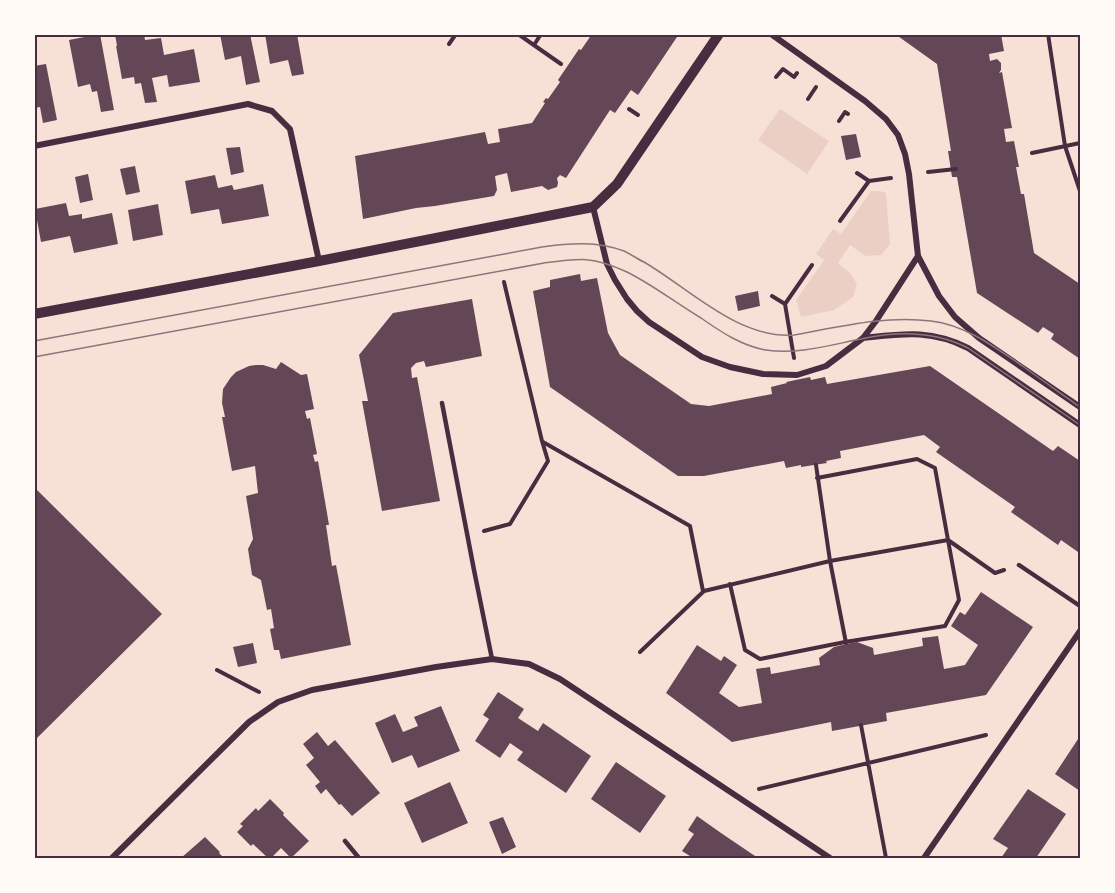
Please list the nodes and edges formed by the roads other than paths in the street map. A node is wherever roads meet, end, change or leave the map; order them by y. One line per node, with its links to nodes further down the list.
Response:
1 (719, 34): 4 (street)
2 (771, 34): 5 (street)
3 (34, 146): 6 (street)
4 (593, 207): 6 (street); 8 (street)
5 (918, 256): 8 (street); 10 (street)
6 (319, 261): 7 (street)
7 (34, 314)
8 (862, 338): 11 (street)
9 (442, 403): 15 (lane)
10 (1080, 407)
11 (1080, 425)
12 (1019, 565): 13 (lane)
13 (1080, 606)
14 (1080, 631): 22 (street)
15 (492, 659): 17 (street); 21 (street)
16 (345, 841): 20 (lane)
17 (118, 852): 18 (street); 19 (street)
18 (112, 858)
19 (124, 858)
20 (359, 858)
21 (830, 858)
22 (924, 858)

